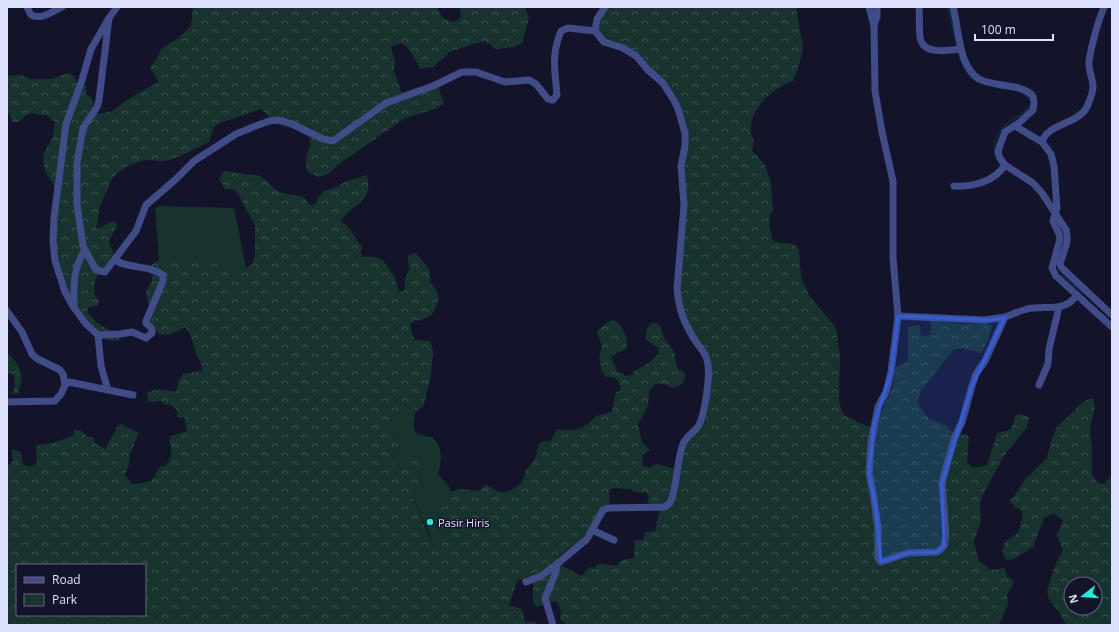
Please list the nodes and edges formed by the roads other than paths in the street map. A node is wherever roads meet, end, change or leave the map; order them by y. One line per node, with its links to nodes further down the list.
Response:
1 (27, 7): 2 (street)
2 (62, 7)
3 (117, 7): 10 (street)
4 (605, 7): 12 (street)
5 (869, 7): 11 (street)
6 (877, 7): 11 (street)
7 (919, 7): 13 (street)
8 (953, 7): 13 (street)
9 (1104, 7): 15 (street)
10 (109, 18): 19 (street); 23 (street)
11 (874, 25): 26 (street)
12 (594, 31): 20 (street); 35 (street)
13 (959, 49): 14 (street)
14 (1015, 126): 15 (street); 16 (street)
15 (1042, 142): 18 (street)
16 (1003, 168): 17 (street); 18 (street)
17 (954, 186)
18 (1055, 216): 21 (street); 25 (street)
19 (85, 250): 20 (street); 23 (street)
20 (115, 260): 29 (street)
21 (1077, 295): 22 (street); 28 (street)
22 (1059, 307): 27 (street); 31 (street)
23 (74, 308): 29 (street)
24 (7, 311): 30 (street)
25 (1112, 315)
26 (898, 316): 27 (street); 27 (street)
27 (1006, 317)
28 (1112, 327)
29 (98, 335): 32 (street)
30 (65, 385): 32 (street); 34 (street)
31 (1039, 385)
32 (108, 390): 33 (street)
33 (133, 395)
34 (7, 402)
35 (592, 530): 36 (street); 37 (street)
36 (614, 540)
37 (557, 564): 38 (street); 39 (street)
38 (526, 582)
39 (554, 625)

